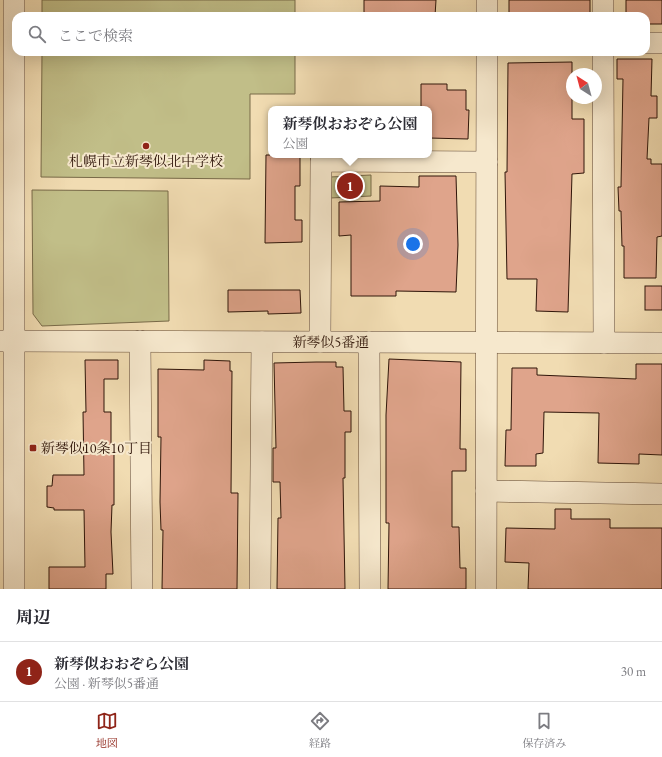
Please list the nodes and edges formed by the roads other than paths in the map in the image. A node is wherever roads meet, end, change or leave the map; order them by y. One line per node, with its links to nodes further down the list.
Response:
1 (14, 0): 6 (street)
2 (487, 0): 4 (street)
3 (603, 0): 5 (street)
4 (487, 12)
5 (603, 12)
6 (7, 28): 12 (street)
7 (650, 43): 8 (street)
8 (662, 43)
9 (487, 56): 11 (street)
10 (603, 56): 18 (street)
11 (487, 162): 15 (street); 17 (street)
12 (7, 341): 13 (street, 新琴似5番通); 22 (street)
13 (140, 341): 14 (street, 新琴似5番通); 23 (street)
14 (262, 342): 15 (street, 新琴似5番通); 24 (street)
15 (320, 342): 16 (street, 新琴似5番通)
16 (369, 342): 17 (street, 新琴似5番通); 25 (street)
17 (487, 342): 18 (street, 新琴似5番通); 20 (street)
18 (604, 343): 19 (street, 新琴似5番通)
19 (662, 343)
20 (486, 491): 21 (street); 26 (street)
21 (662, 494)
22 (14, 589)
23 (142, 589)
24 (260, 589)
25 (370, 589)
26 (486, 589)

